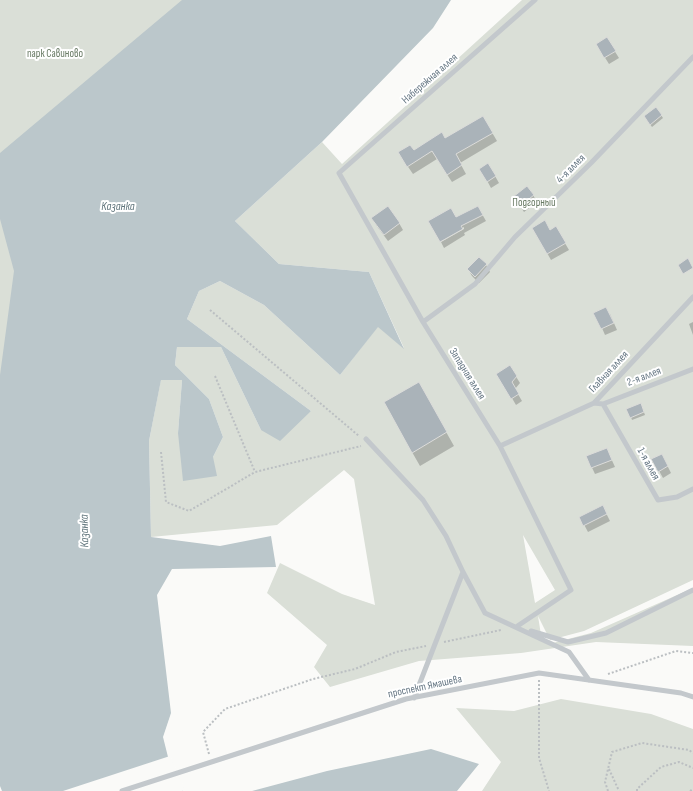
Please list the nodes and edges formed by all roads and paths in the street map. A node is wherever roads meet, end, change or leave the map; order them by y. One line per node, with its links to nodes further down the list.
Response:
1 (535, 0): 3 (lane, Набережная аллея)
2 (693, 57): 6 (lane, 4-я аллея)
3 (339, 173): 6 (lane, Западная аллея)
4 (693, 297): 9 (lane, Главная аллея)
5 (210, 310): 11 (path)
6 (423, 322): 13 (lane, Западная аллея)
7 (693, 369): 10 (lane, 2-я аллея)
8 (214, 376): 15 (path)
9 (594, 403): 10 (lane); 13 (lane, Главная аллея)
10 (603, 404): 16 (lane, 1-я аллея)
11 (364, 439): 17 (lane)
12 (361, 446): 15 (path)
13 (500, 446): 19 (lane, Западная аллея)
14 (161, 452): 15 (path)
15 (255, 472)
16 (693, 489)
17 (463, 572): 19 (lane); 27 (lane)
18 (693, 590): 19 (lane)
19 (516, 627): 20 (path); 25 (lane)
20 (438, 643)
21 (431, 645): 29 (path)
22 (693, 654): 24 (path)
23 (539, 673): 25 (lane, проспект Ямашева); 27 (lane, проспект Ямашева); 34 (path)
24 (604, 675)
25 (589, 680): 26 (lane, проспект Ямашева)
26 (693, 697)
27 (414, 698): 29 (lane, проспект Ямашева)
28 (693, 753): 30 (path)
29 (211, 763): 33 (lane, проспект Ямашева)
30 (609, 768): 35 (path); 36 (path)
31 (693, 768): 37 (path)
32 (693, 789): 38 (path)
33 (122, 791)
34 (549, 791)
35 (608, 791)
36 (619, 791)
37 (637, 791)
38 (690, 791)

